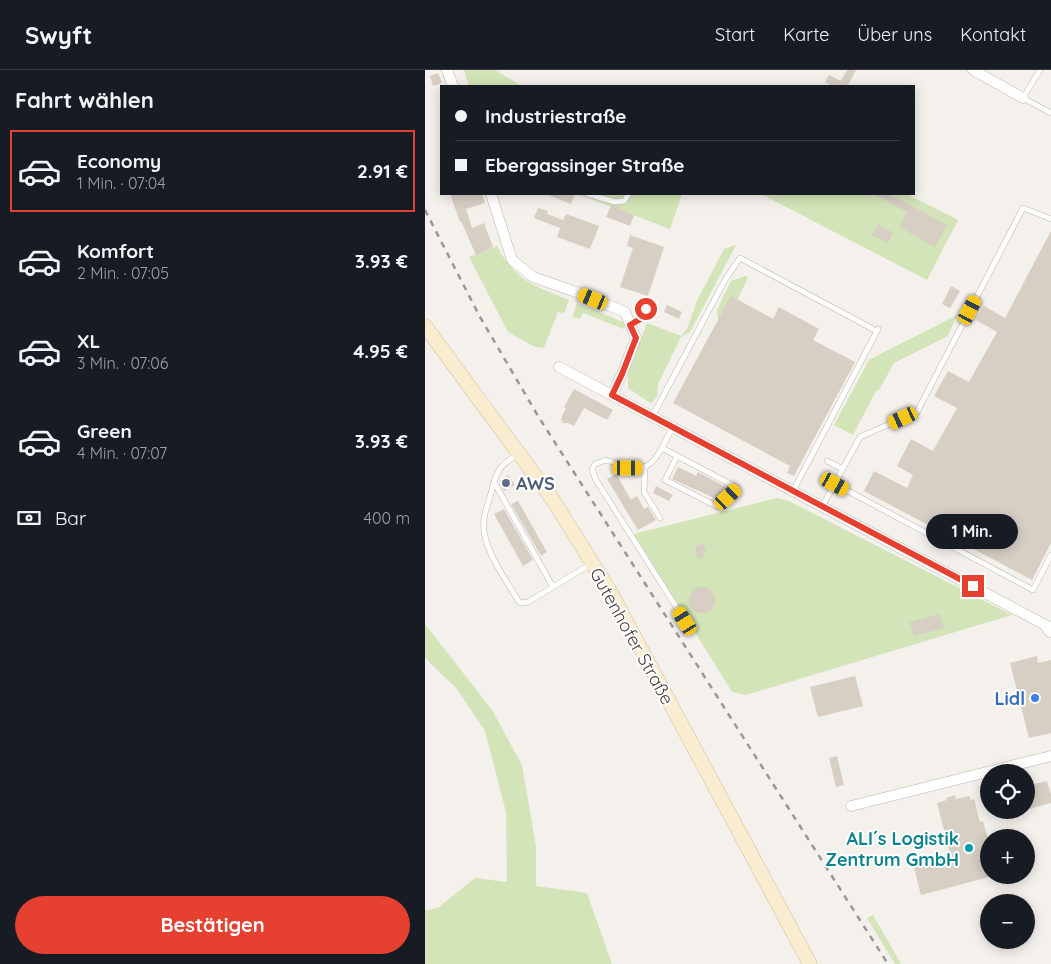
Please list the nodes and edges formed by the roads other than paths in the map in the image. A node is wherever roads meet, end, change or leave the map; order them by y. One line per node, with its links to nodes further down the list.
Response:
1 (447, 70): 4 (street)
2 (1040, 70): 5 (lane)
3 (979, 71): 5 (street)
4 (453, 85)
5 (1023, 98): 6 (lane)
6 (1051, 113)
7 (491, 195): 12 (street)
8 (591, 195): 9 (lane)
9 (628, 195)
10 (1051, 219): 23 (lane)
11 (646, 309): 12 (lane)
12 (630, 325): 15 (street)
13 (425, 326): 19 (street, Gutenhofer Straße)
14 (559, 367): 15 (street)
15 (612, 395): 16 (street)
16 (653, 417): 17 (street); 26 (lane)
17 (672, 428): 18 (lane); 26 (street)
18 (662, 448): 20 (lane); 22 (lane)
19 (519, 453): 24 (lane); 30 (street, Gutenhofer Straße)
20 (677, 456): 20 (lane)
21 (827, 461): 23 (lane)
22 (645, 468): 28 (lane); 32 (lane)
23 (843, 469): 25 (lane)
24 (494, 482): 31 (lane); 31 (lane)
25 (835, 484): 27 (lane); 29 (lane)
26 (792, 492): 27 (street)
27 (822, 508): 33 (street)
28 (660, 518)
29 (1051, 555)
30 (592, 563): 31 (lane); 38 (street, Gutenhofer Straße)
31 (553, 587)
32 (685, 621)
33 (1040, 622): 34 (street); 35 (lane)
34 (1051, 628)
35 (1051, 635)
36 (1051, 756): 37 (street)
37 (851, 806)
38 (810, 964)

